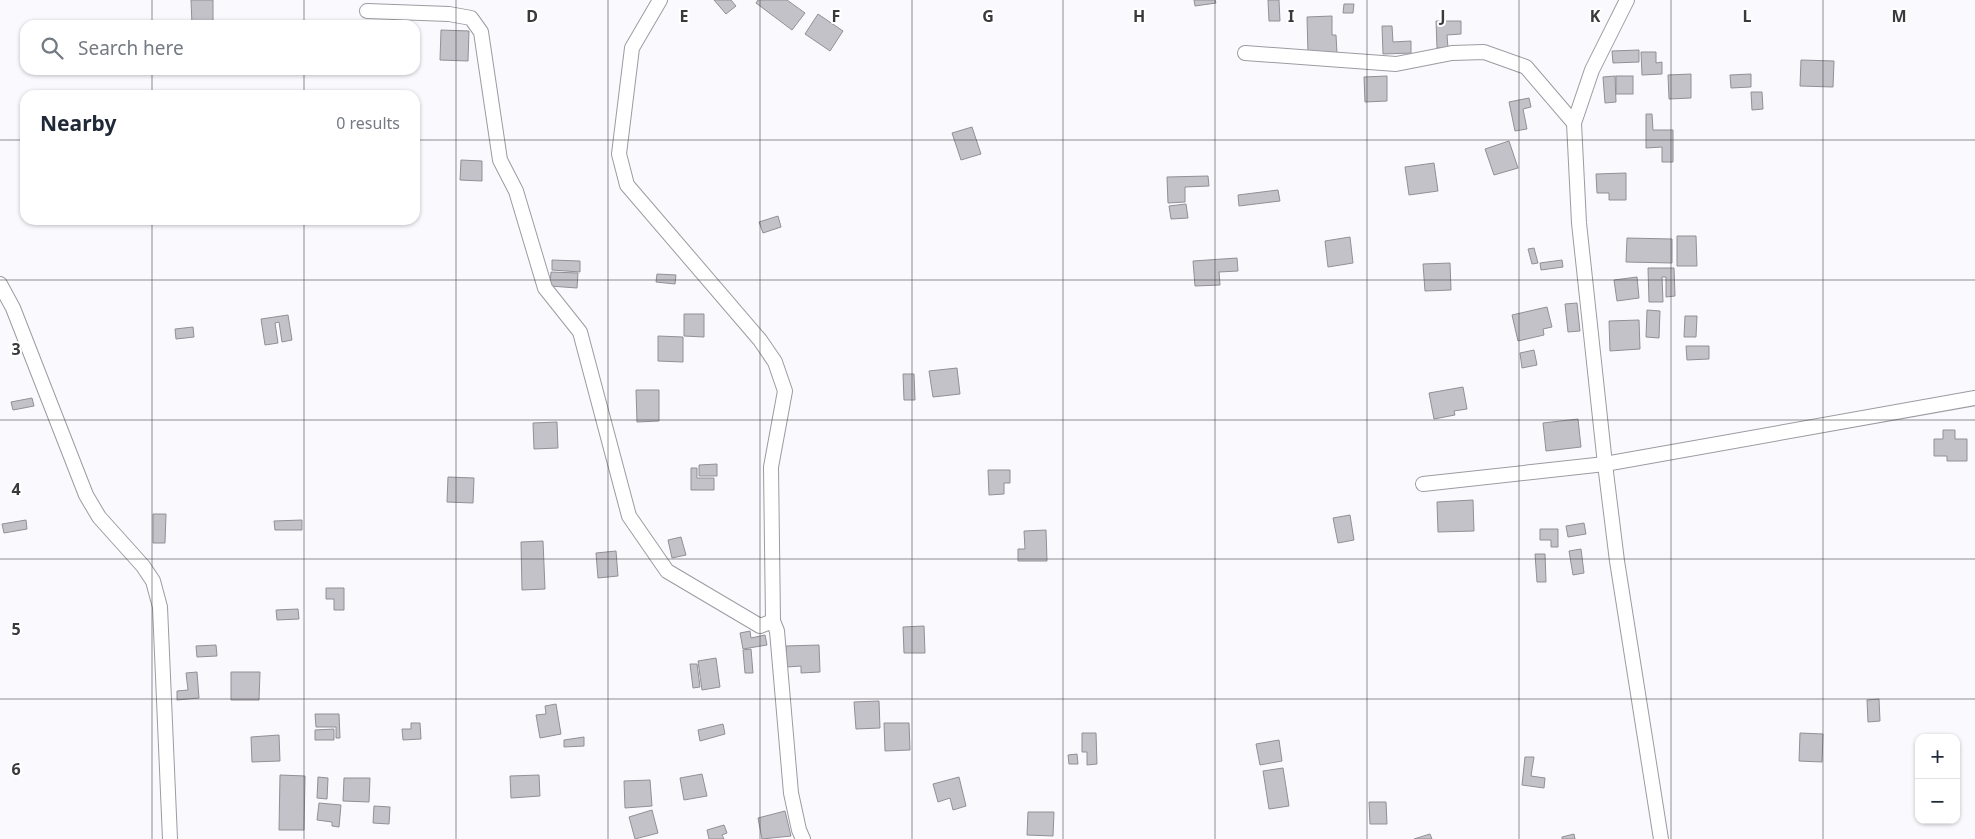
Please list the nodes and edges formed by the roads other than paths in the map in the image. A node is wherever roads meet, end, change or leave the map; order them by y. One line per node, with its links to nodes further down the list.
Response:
1 (660, 0): 10 (street)
2 (1627, 0): 5 (street)
3 (367, 11): 10 (street)
4 (1245, 53): 5 (street)
5 (1574, 123): 8 (street)
6 (0, 284): 11 (street)
7 (1975, 398): 8 (street)
8 (1605, 464): 9 (street); 13 (street)
9 (1423, 484)
10 (773, 621): 12 (street)
11 (170, 839)
12 (803, 839)
13 (1661, 839)

